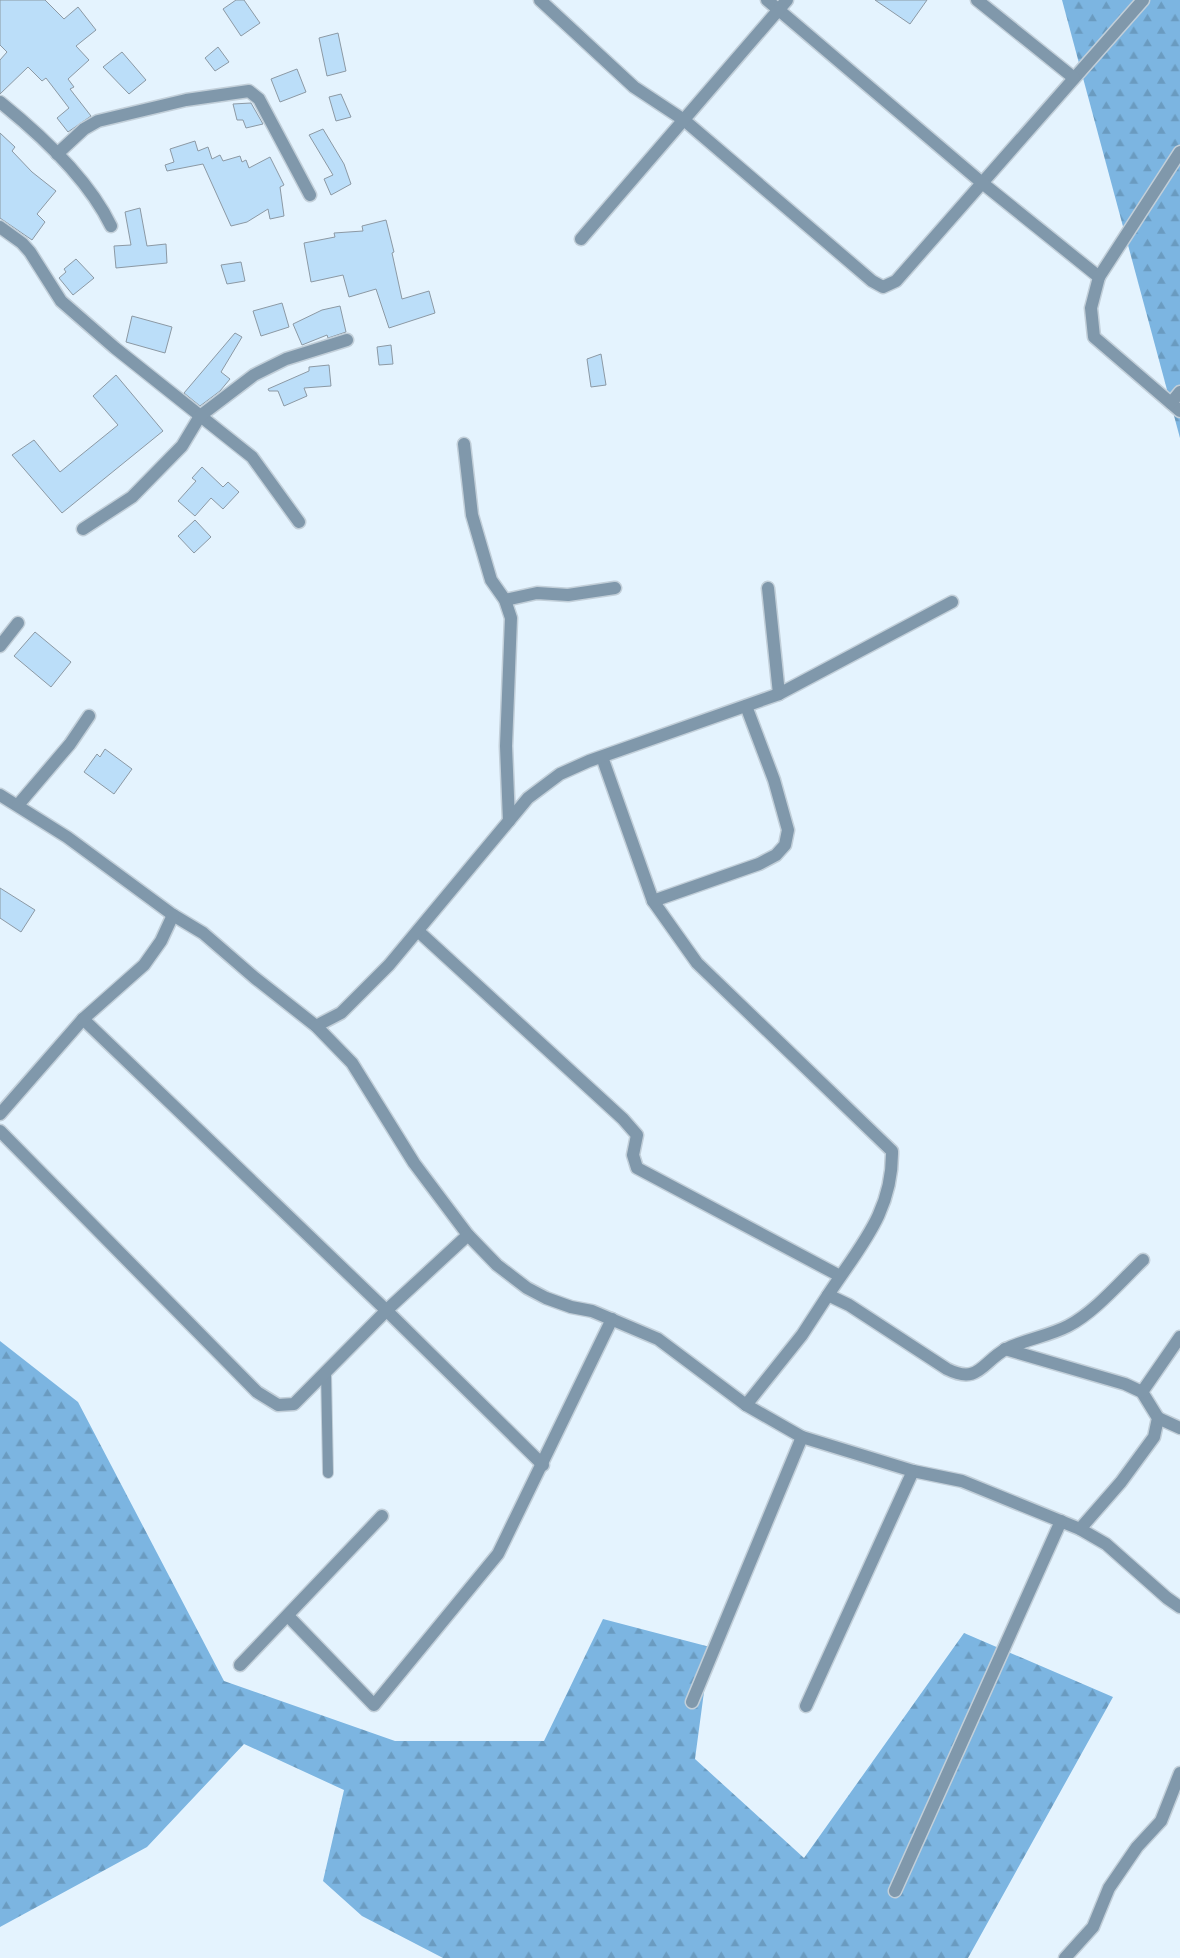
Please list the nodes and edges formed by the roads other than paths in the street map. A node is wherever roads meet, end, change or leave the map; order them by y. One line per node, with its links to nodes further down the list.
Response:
1 (540, 0): 8 (street)
2 (767, 0): 5 (street)
3 (977, 0): 6 (street)
4 (1143, 0): 6 (street)
5 (782, 5): 8 (street); 11 (street)
6 (1074, 78): 11 (street)
7 (0, 102): 10 (street)
8 (684, 120): 11 (street); 15 (street)
9 (1180, 152): 16 (street)
10 (56, 154): 12 (street); 13 (street)
11 (982, 182): 16 (street)
12 (310, 195)
13 (112, 226)
14 (0, 227): 20 (street)
15 (582, 239)
16 (1100, 277): 19 (street)
17 (347, 340): 20 (street)
18 (1180, 392): 19 (street)
19 (1175, 407)
20 (200, 416): 22 (street); 23 (street)
21 (464, 444): 26 (street)
22 (299, 522)
23 (83, 529)
24 (615, 588): 26 (street)
25 (768, 588): 30 (street)
26 (505, 600): 36 (street)
27 (952, 602): 30 (street)
28 (18, 623): 29 (street)
29 (0, 646)
30 (779, 694): 31 (street)
31 (746, 706): 33 (street); 37 (street)
32 (89, 716): 35 (street)
33 (602, 757): 36 (street); 37 (street)
34 (0, 795): 35 (street)
35 (18, 805): 38 (street)
36 (509, 821): 39 (street)
37 (653, 901): 46 (street)
38 (172, 915): 40 (street); 41 (street)
39 (418, 932): 41 (street); 46 (street)
40 (82, 1019): 42 (street); 48 (street)
41 (316, 1026): 44 (street)
42 (0, 1114)
43 (0, 1131): 52 (street)
44 (468, 1235): 48 (street); 49 (street)
45 (1143, 1260): 51 (street)
46 (840, 1276): 47 (street)
47 (828, 1295): 51 (street); 54 (street)
48 (387, 1310): 52 (street); 58 (street)
49 (612, 1319): 54 (street); 58 (street)
50 (1180, 1337): 53 (street)
51 (1005, 1349): 53 (street)
52 (326, 1371): 60 (lane)
53 (1142, 1392): 55 (street)
54 (746, 1405): 57 (street)
55 (1158, 1418): 56 (street); 63 (street)
56 (1180, 1428)
57 (802, 1437): 59 (street); 67 (street)
58 (543, 1465): 65 (street)
59 (913, 1470): 62 (street); 68 (street)
60 (328, 1473)
61 (382, 1516): 65 (street)
62 (1061, 1521): 63 (street); 70 (street)
63 (1080, 1529): 64 (street)
64 (1180, 1607)
65 (288, 1616): 66 (street)
66 (240, 1665)
67 (692, 1702)
68 (806, 1706)
69 (1180, 1773): 71 (street)
70 (895, 1891)
71 (1065, 1958)

